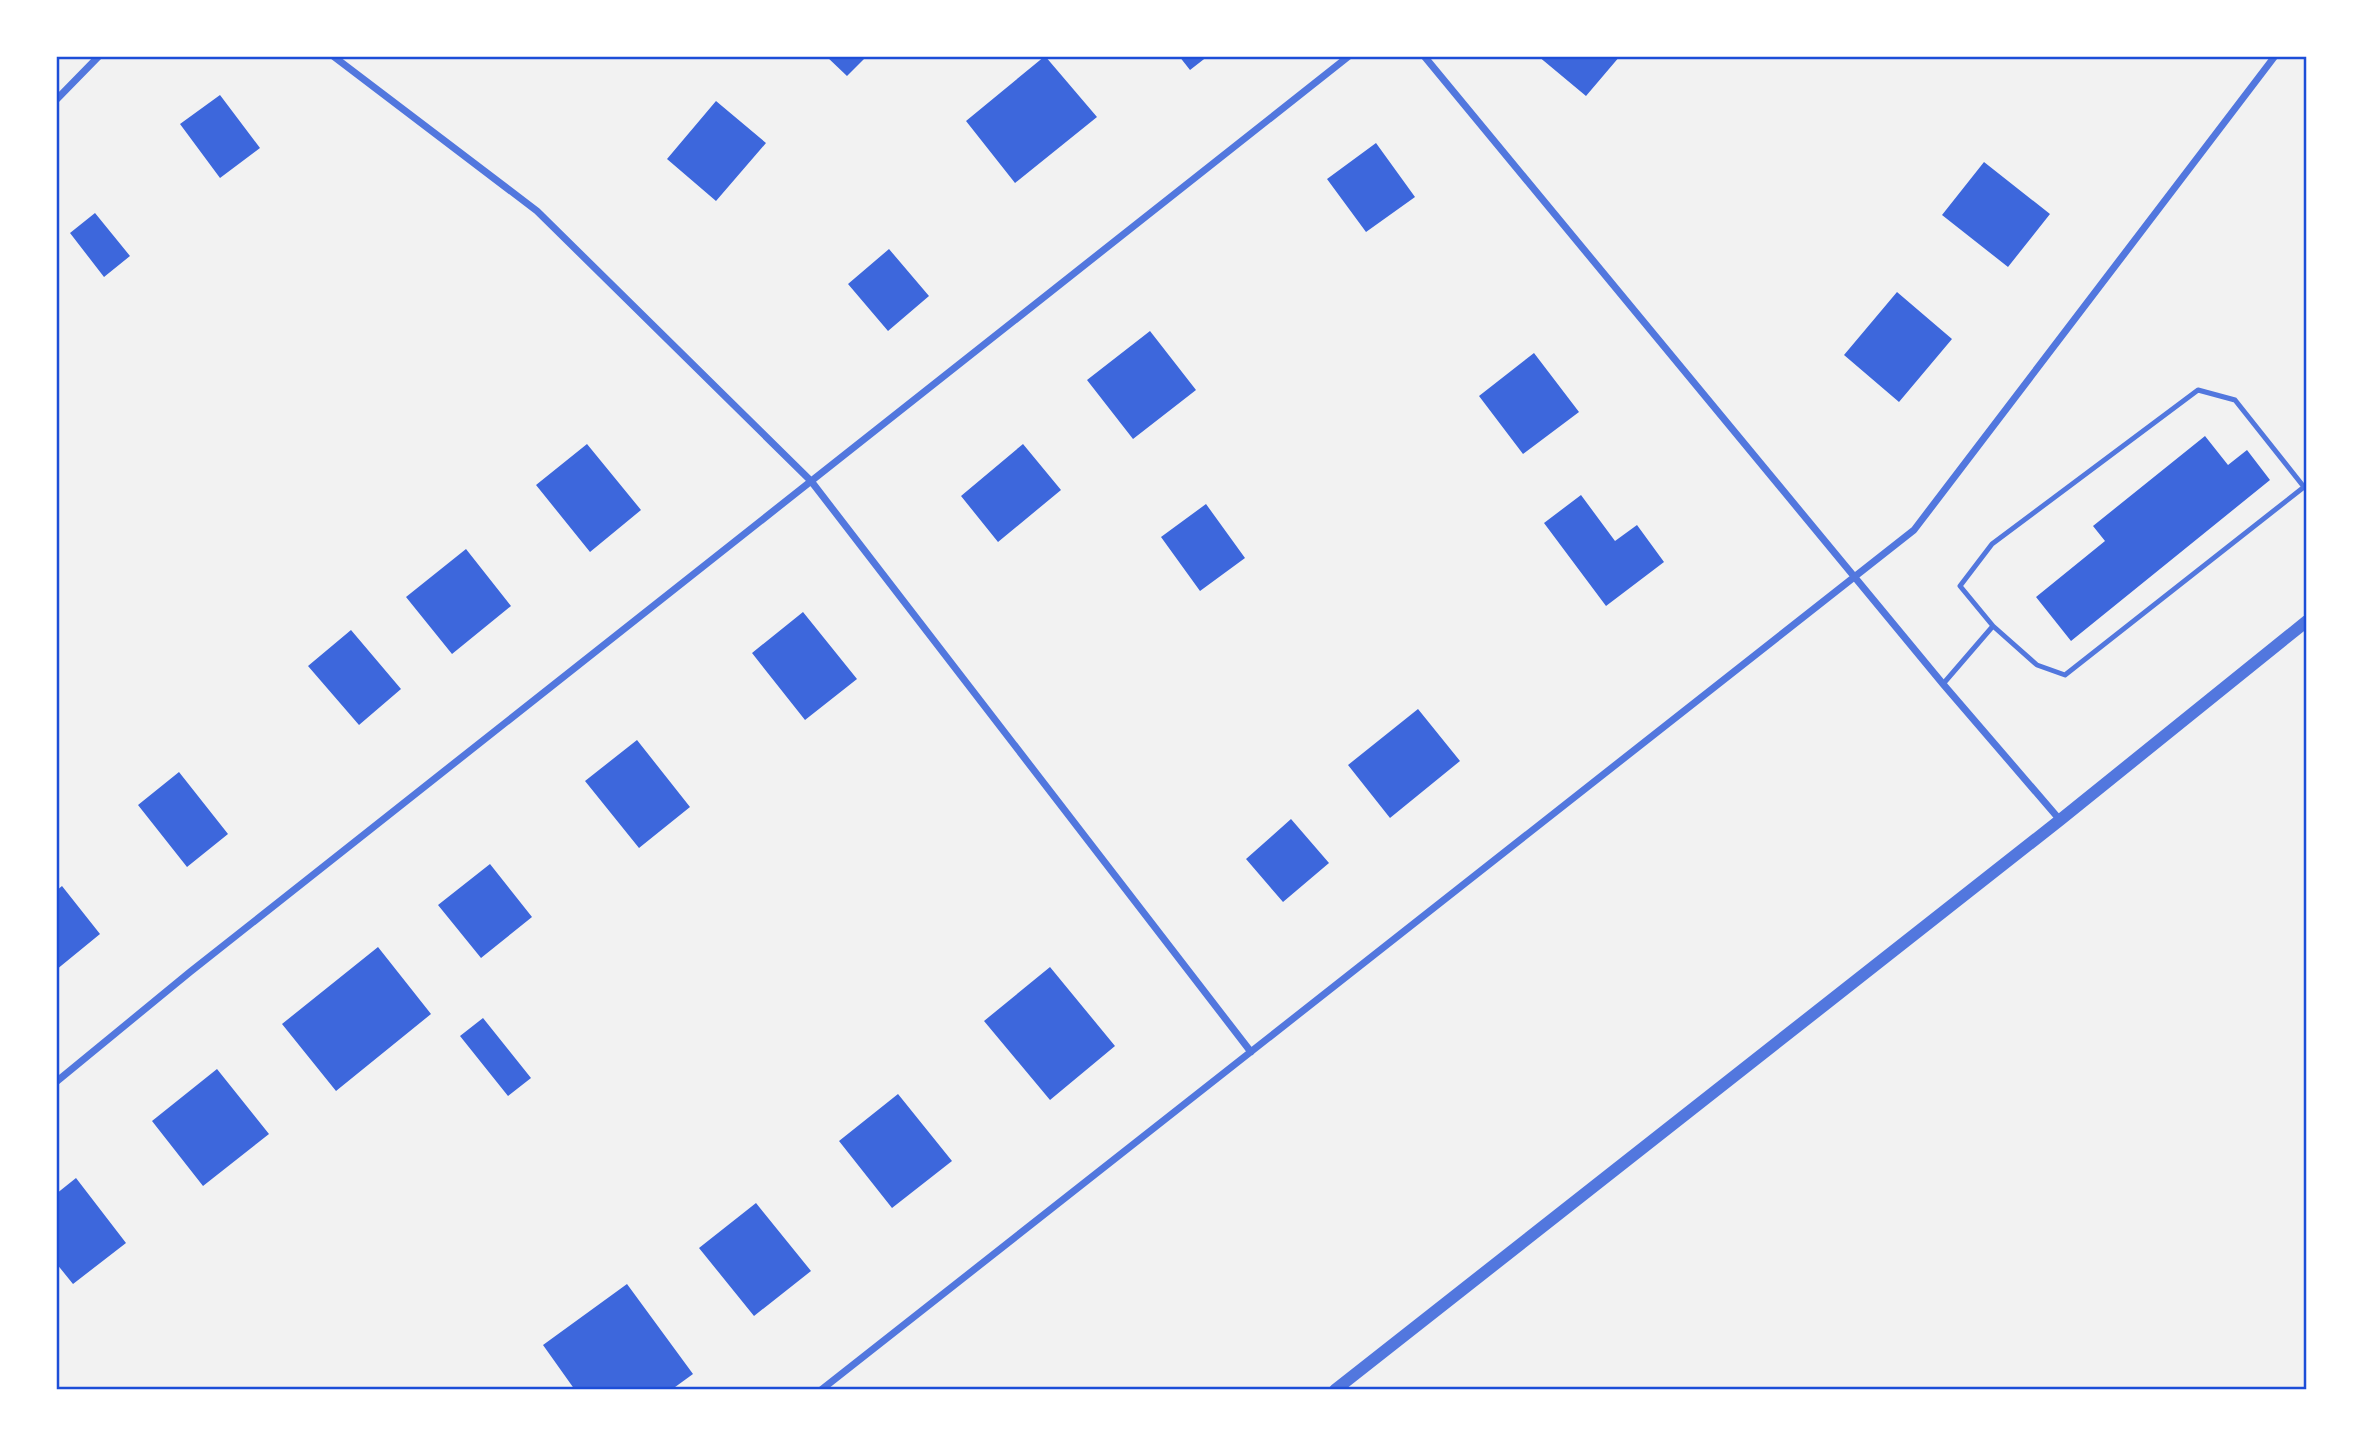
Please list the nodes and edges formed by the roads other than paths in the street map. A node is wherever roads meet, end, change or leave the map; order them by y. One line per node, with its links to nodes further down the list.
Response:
1 (99, 56): 6 (street)
2 (333, 56): 7 (street)
3 (1349, 56): 7 (street)
4 (1424, 56): 8 (street)
5 (2275, 56): 8 (street)
6 (56, 100)
7 (811, 481): 13 (street); 14 (street)
8 (1857, 576): 11 (street); 13 (street)
9 (2307, 621): 12 (street)
10 (1993, 626): 10 (lane); 11 (lane)
11 (1943, 684): 12 (street)
12 (2060, 820): 16 (street)
13 (1251, 1052): 15 (street)
14 (56, 1082)
15 (821, 1390)
16 (1335, 1390)

